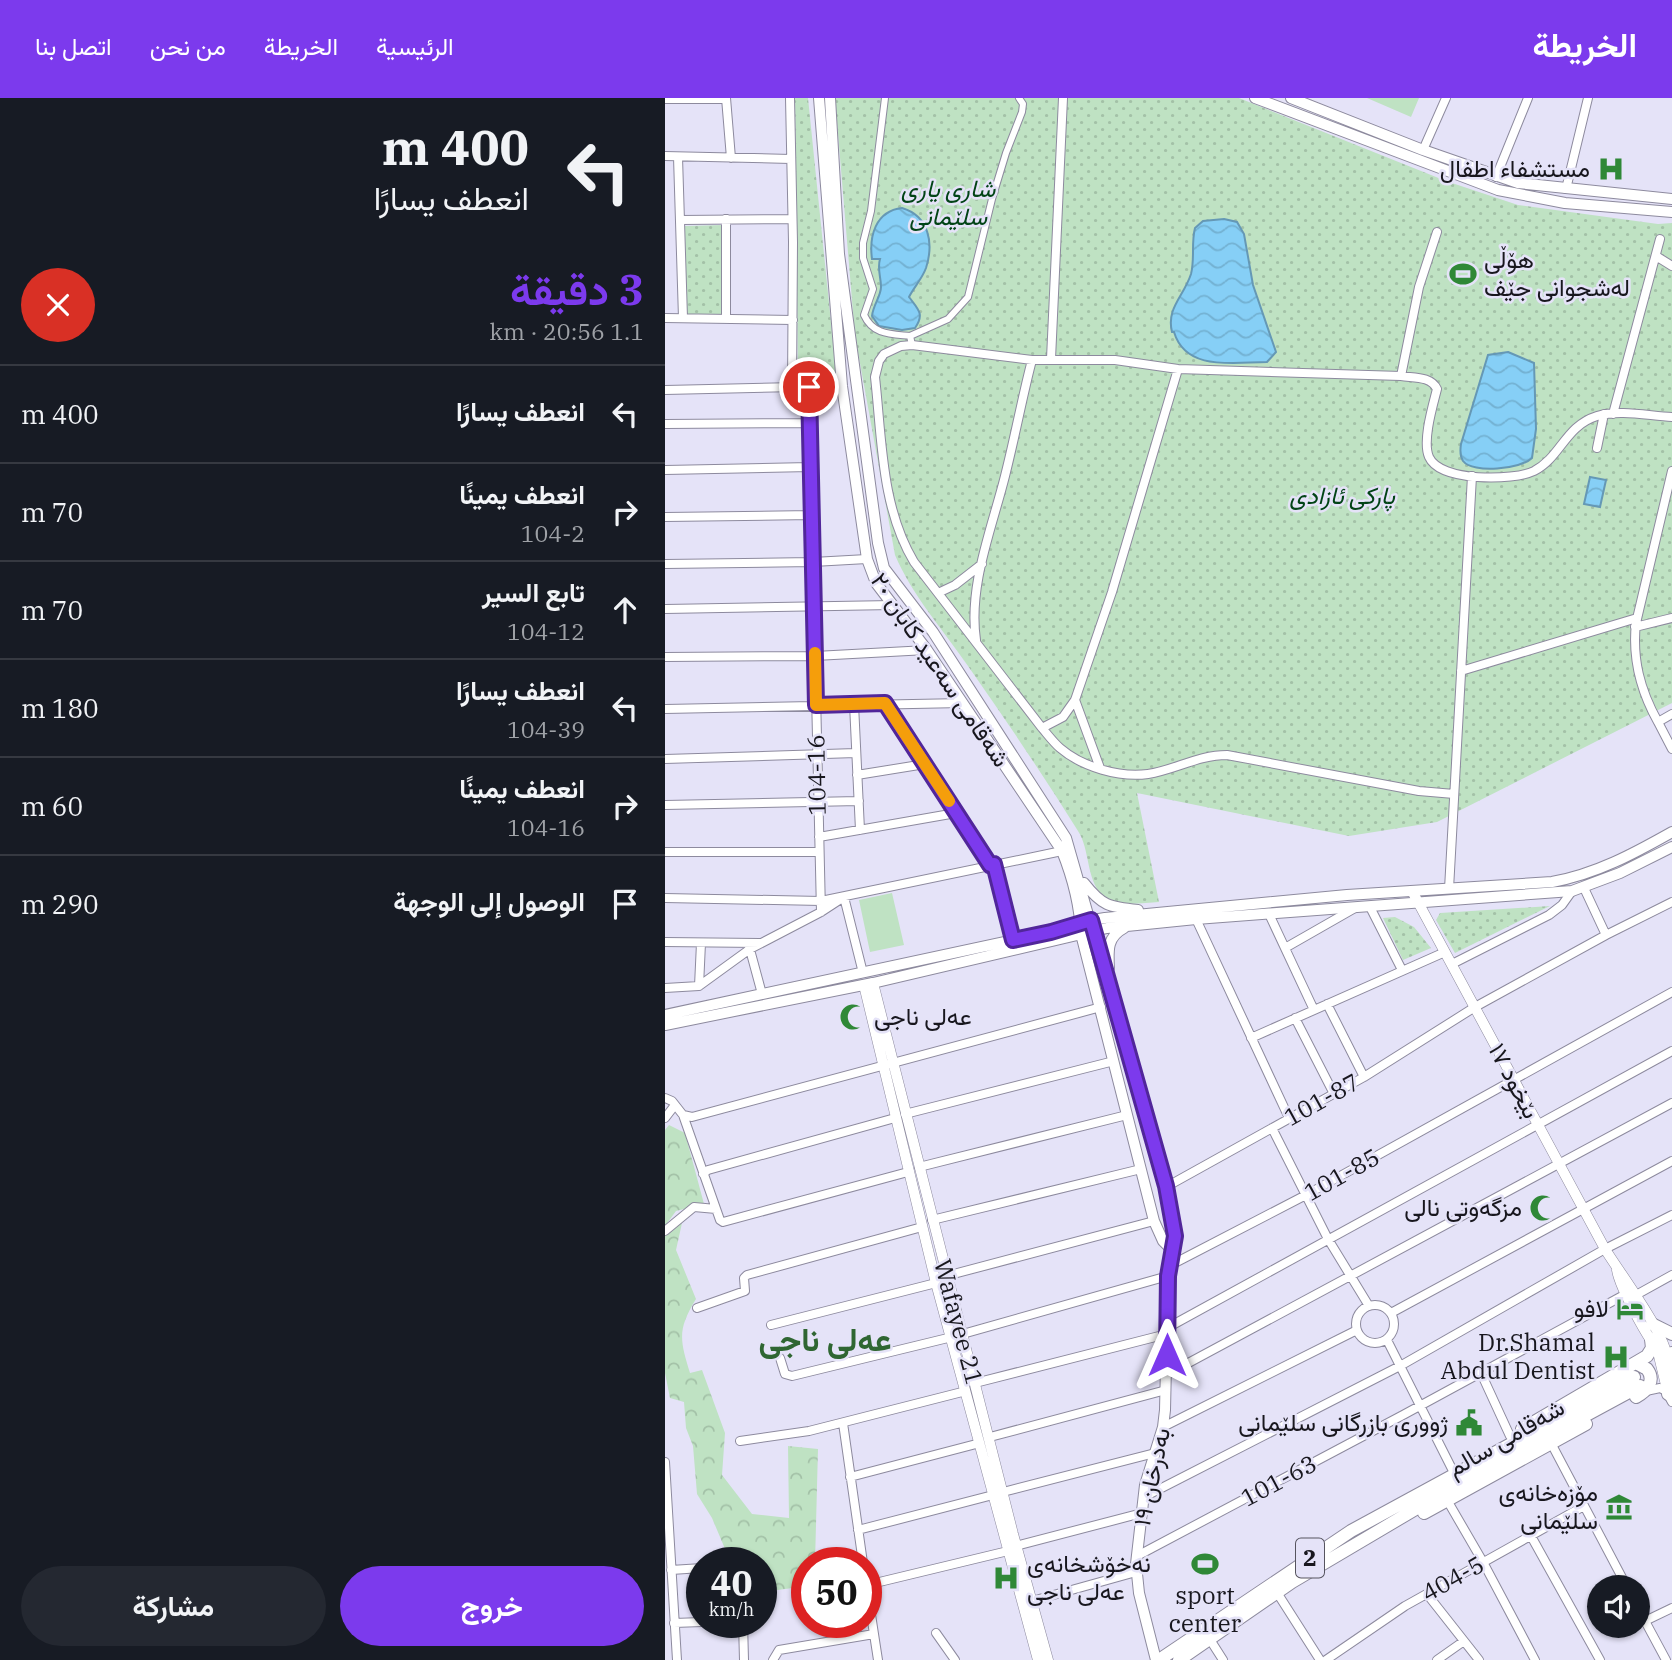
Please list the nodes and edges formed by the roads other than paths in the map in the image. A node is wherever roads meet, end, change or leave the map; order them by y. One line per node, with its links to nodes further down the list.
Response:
1 (726, 98): 13 (street); 17 (street)
2 (790, 98): 18 (street)
3 (819, 98): 39 (main road, شەقامی سەعید کابان ٢٠)
4 (829, 98): 100 (main road, شەقامی سەعید کابان ٢٠)
5 (885, 98): 34 (street)
6 (1019, 98): 34 (street)
7 (1063, 98): 35 (street)
8 (1255, 98): 22 (main road)
9 (1291, 98): 14 (main road)
10 (1446, 98): 14 (street)
11 (1528, 98): 19 (street)
12 (1588, 98): 20 (street)
13 (665, 99)
14 (1423, 150): 19 (main road)
15 (665, 156): 16 (street)
16 (678, 156): 17 (street); 25 (street)
17 (731, 158): 18 (street)
18 (791, 159): 24 (street)
19 (1496, 177): 20 (main road)
20 (1566, 189): 21 (main road)
21 (1672, 199)
22 (1669, 213)
23 (726, 219): 24 (street); 25 (street); 32 (street)
24 (792, 219): 33 (street)
25 (680, 220): 31 (street)
26 (1437, 232): 38 (street)
27 (1661, 239): 28 (street)
28 (1656, 256): 29 (street); 43 (street)
29 (1672, 266)
30 (665, 318): 31 (street)
31 (683, 318): 32 (street)
32 (726, 319): 33 (street)
33 (793, 320): 41 (street)
34 (911, 340): 36 (street); 58 (street)
35 (1051, 359): 36 (street); 37 (street)
36 (1032, 360): 57 (street)
37 (1178, 369): 38 (street); 70 (street)
38 (1401, 376): 51 (street)
39 (842, 386): 40 (street); 54 (main road, شەقامی سەعید کابان ٢٠)
40 (809, 387): 41 (street); 45 (street, 104-16)
41 (792, 388): 42 (street)
42 (665, 390)
43 (1609, 414): 44 (street); 47 (street); 51 (street)
44 (1672, 417)
45 (810, 423): 46 (street); 48 (street, 104-16)
46 (665, 424)
47 (1597, 448)
48 (810, 467): 49 (street); 52 (street, 104-16)
49 (665, 470)
50 (1672, 471): 62 (street)
51 (1472, 476): 69 (street)
52 (811, 515): 53 (street); 55 (street, 104-16)
53 (665, 517)
54 (867, 559): 55 (street); 59 (main road, شەقامی سەعید کابان ٢٠)
55 (813, 562): 56 (street); 60 (street, 104-16)
56 (665, 564)
57 (982, 564): 58 (street); 65 (street)
58 (938, 593): 65 (street)
59 (893, 605): 60 (street); 66 (main road, شەقامی سەعید کابان ٢٠)
60 (814, 606): 61 (street); 67 (street, 104-16)
61 (665, 609)
62 (1637, 618): 64 (street); 69 (street)
63 (1672, 618): 64 (street)
64 (1635, 627): 77 (street)
65 (976, 643): 78 (street)
66 (927, 650): 67 (street); 71 (main road, شەقامی سەعید کابان ٢٠)
67 (815, 656): 68 (street); 74 (street, 104-16)
68 (665, 657)
69 (1461, 671): 86 (street)
70 (1075, 700): 78 (street); 84 (street)
71 (963, 702): 72 (street); 95 (main road, شەقامی سەعید کابان ٢٠)
72 (885, 703): 73 (street); 83 (street)
73 (854, 704): 74 (street); 80 (street)
74 (816, 705): 75 (street); 81 (street, 104-16)
75 (665, 709)
76 (1672, 714): 77 (street)
77 (1658, 722): 79 (street)
78 (1042, 728): 84 (street)
79 (1672, 749)
80 (856, 753): 81 (street); 85 (street)
81 (817, 755): 82 (street); 88 (street, 104-16)
82 (665, 759)
83 (925, 764): 85 (street); 90 (street)
84 (1100, 768): 86 (street)
85 (857, 775): 87 (street)
86 (1454, 794): 101 (street)
87 (859, 801): 88 (street); 91 (street)
88 (818, 802): 89 (street); 93 (street, 104-16)
89 (665, 805)
90 (956, 813): 91 (street); 98 (street)
91 (860, 830): 93 (street)
92 (1672, 832): 101 (main road)
93 (819, 837): 97 (street, 104-16)
94 (1672, 847): 102 (main road)
95 (1062, 851): 98 (street); 99 (main road, شەقامی سەعید کابان ٢٠)
96 (665, 852): 97 (street)
97 (819, 852): 106 (street, 104-16)
98 (992, 864): 104 (street); 119 (street)
99 (1069, 870): 116 (main road, شەقامی سەعید کابان ٢٠); 117 (main road)
100 (1079, 877): 112 (main road); 116 (main road, شەقامی سەعید کابان ٢٠)
101 (1448, 888): 103 (main road)
102 (1578, 890): 108 (main road); 118 (street); 127 (street)
103 (1412, 891): 108 (street, بێخود ١٧); 112 (main road)
104 (844, 897): 106 (street); 111 (street); 129 (street)
105 (665, 898): 106 (street)
106 (824, 901): 111 (street, 104-16)
107 (1672, 902): 118 (street, 101-87)
108 (1419, 903): 110 (main road); 125 (street, بێخود ١٧)
109 (1357, 907): 110 (main road); 113 (main road); 124 (street)
110 (1370, 907): 128 (street)
111 (821, 912): 123 (street)
112 (1161, 912): 116 (main road)
113 (1269, 914): 114 (main road); 124 (street)
114 (1196, 919): 115 (main road); 142 (street)
115 (1134, 925): 116 (main road); 133 (main road)
116 (1086, 927): 117 (main road); 122 (main road); 126 (main road); 133 (main road, بەدرخان ١٩)
117 (1051, 932): 119 (main road)
118 (1606, 935): 138 (street, 101-87)
119 (1013, 940): 129 (main road)
120 (665, 942): 121 (street)
121 (701, 943): 123 (street); 131 (street)
122 (1044, 944): 126 (main road); 130 (main road)
123 (749, 946): 131 (street); 135 (street)
124 (1285, 948): 139 (street)
125 (1445, 951): 127 (street, بێخود ١٧); 128 (street)
126 (1088, 956): 137 (main road)
127 (1452, 964): 138 (street, بێخود ١٧)
128 (1402, 970): 136 (street)
129 (863, 972): 135 (main road)
130 (868, 984): 141 (main road); 145 (street, Wafayee 21)
131 (699, 986): 132 (street)
132 (665, 988)
133 (1109, 988): 164 (main road, بەدرخان ١٩)
134 (1672, 992): 147 (street, 101-85)
135 (762, 994): 141 (main road)
136 (1327, 1004): 139 (street); 146 (street)
137 (1101, 1007): 144 (main road); 145 (street)
138 (1475, 1007): 146 (street, 101-87); 147 (street, بێخود ١٧)
139 (1314, 1010): 140 (street)
140 (1295, 1018): 142 (street); 148 (street)
141 (666, 1019)
142 (1251, 1038): 155 (street)
143 (1672, 1051): 156 (street)
144 (1114, 1061): 151 (main road); 153 (street)
145 (888, 1064): 152 (street); 153 (street, Wafayee 21)
146 (1364, 1077): 148 (street, 101-87)
147 (1514, 1080): 156 (street, بێخود ١٧); 165 (street, 101-85)
148 (1333, 1094): 155 (street, 101-87)
149 (670, 1101): 152 (street); 154 (street)
150 (1672, 1103): 159 (street)
151 (1127, 1115): 160 (street); 161 (main road)
152 (687, 1116): 162 (street)
153 (900, 1116): 160 (street, Wafayee 21); 162 (street); 163 (street, Wafayee 21)
154 (665, 1118)
155 (1289, 1118): 157 (street, 101-87)
156 (1538, 1125): 159 (street, بێخود ١٧); 173 (street)
157 (1272, 1128): 164 (street, 101-87); 165 (street)
158 (1672, 1161): 167 (street)
159 (1559, 1163): 167 (street, بێخود ١٧); 179 (street)
160 (919, 1167): 169 (street, Wafayee 21)
161 (1141, 1169): 169 (street); 170 (main road)
162 (705, 1172): 166 (street)
163 (908, 1172): 166 (street); 171 (street, Wafayee 21)
164 (1166, 1186): 175 (main road, بەدرخان ١٩)
165 (1306, 1195): 173 (street); 176 (street, 101-85)
166 (716, 1209): 172 (street)
167 (1584, 1209): 174 (street, بێخود ١٧); 184 (street)
168 (1672, 1215): 174 (street)
169 (932, 1220): 178 (street, Wafayee 21)
170 (1154, 1221): 175 (main road); 178 (street)
171 (922, 1227): 180 (street, Wafayee 21); 183 (street)
172 (665, 1231)
173 (1328, 1239): 179 (street); 188 (street)
174 (1605, 1249): 181 (street, بێخود ١٧); 196 (street)
175 (1173, 1251): 176 (main road, بەدرخان ١٩)
176 (1168, 1271): 188 (main road, بەدرخان ١٩); 190 (street, 101-85)
177 (1672, 1275): 181 (street, 101-63)
178 (946, 1276): 190 (street, Wafayee 21)
179 (1350, 1278): 182 (street); 198 (street)
180 (936, 1283): 186 (street); 190 (street, Wafayee 21)
181 (1631, 1294): 185 (street); 191 (street); 197 (street, 101-63)
182 (1369, 1306): 184 (street); 187 (street)
183 (697, 1308)
184 (1391, 1313): 192 (street)
185 (1652, 1324): 189 (main road); 193 (street)
186 (771, 1325)
187 (1357, 1330): 192 (street); 206 (street)
188 (1167, 1331): 198 (main road, بەدرخان ١٩); 199 (street)
189 (1672, 1334)
190 (957, 1335): 194 (street, 101-85); 199 (street, Wafayee 21); 202 (street, Wafayee 21)
191 (1651, 1339): 193 (street); 195 (main road, شەقامی سالم)
192 (1387, 1340): 196 (street)
193 (1667, 1356): 203 (main road)
194 (781, 1358)
195 (1636, 1363): 200 (main road); 207 (main road, شەقامی سالم)
196 (1400, 1366): 204 (street); 218 (street)
197 (1481, 1373): 204 (street, 101-63); 207 (street)
198 (1166, 1375): 201 (main road, بەدرخان ١٩)
199 (975, 1383): 208 (street, Wafayee 21)
200 (1642, 1386): 203 (street); 211 (main road, شەقامی سالم); 223 (main road, شەقامی سالم / 2); 225 (main road, شەقامی سالم / 2)
201 (1166, 1390): 206 (main road, بەدرخان ١٩); 208 (street)
202 (966, 1391): 205 (street); 210 (street, Wafayee 21)
203 (1670, 1398)
204 (1420, 1405): 214 (street); 228 (street, 101-63)
205 (842, 1423): 209 (street); 215 (street)
206 (1163, 1427): 212 (main road, بەدرخان ١٩)
207 (1510, 1436): 214 (main road, شەقامی سالم)
208 (990, 1437): 217 (street, Wafayee 21)
209 (740, 1441)
210 (979, 1443): 215 (street); 217 (street, Wafayee 21)
211 (1551, 1443): 219 (main road, شەقامی سالم); 220 (street)
212 (1155, 1452): 217 (street); 218 (main road, بەدرخان ١٩)
213 (665, 1462): 216 (street)
214 (1452, 1469): 223 (main road, شەقامی سالم)
215 (851, 1477): 222 (street)
216 (665, 1492): 231 (street)
217 (998, 1493): 222 (street); 227 (street, Wafayee 21)
218 (1144, 1497): 221 (main road, بەدرخان ١٩)
219 (1447, 1500): 225 (main road, شەقامی سالم); 229 (street)
220 (1584, 1506): 224 (street, 404-5); 233 (street)
221 (1142, 1513): 227 (street); 228 (main road, بەدرخان ١٩)
222 (858, 1530): 226 (street)
223 (1351, 1531): 256 (main road, شەقامی سالم / 2)
224 (1531, 1536): 229 (street, 404-5); 264 (street)
225 (1363, 1540): 235 (main road, شەقامی سالم / 2)
226 (861, 1547)
227 (1012, 1548): 234 (street); 237 (street, Wafayee 21); 254 (street, Wafayee 21)
228 (1137, 1556): 232 (main road, بەدرخان ١٩)
229 (1483, 1562): 236 (street, 404-5); 263 (street)
230 (686, 1569): 231 (street)
231 (671, 1570): 240 (street)
232 (1136, 1572): 237 (street); 256 (main road, بەدرخان ١٩)
233 (1621, 1575)
234 (882, 1579)
235 (1276, 1591): 247 (main road, شەقامی سالم / 2); 259 (street)
236 (1427, 1594): 248 (street); 260 (street, 404-5)
237 (1032, 1601): 255 (street, Wafayee 21)
238 (1672, 1608): 239 (street)
239 (1650, 1619)
240 (674, 1623): 241 (street); 250 (street)
241 (686, 1623)
242 (1650, 1630): 265 (street)
243 (936, 1633): 249 (street)
244 (743, 1638): 251 (street)
245 (850, 1638): 252 (street)
246 (875, 1638): 253 (street)
247 (1209, 1638): 257 (main road, شەقامی سالم / 2); 258 (street)
248 (1464, 1641): 261 (street); 262 (street)
249 (950, 1658)
250 (677, 1660)
251 (744, 1660)
252 (773, 1660)
253 (878, 1660)
254 (1038, 1660)
255 (1048, 1660)
256 (1157, 1660)
257 (1179, 1660)
258 (1223, 1660)
259 (1320, 1660)
260 (1326, 1660)
261 (1437, 1660)
262 (1479, 1660)
263 (1535, 1660)
264 (1600, 1660)
265 (1666, 1660)

